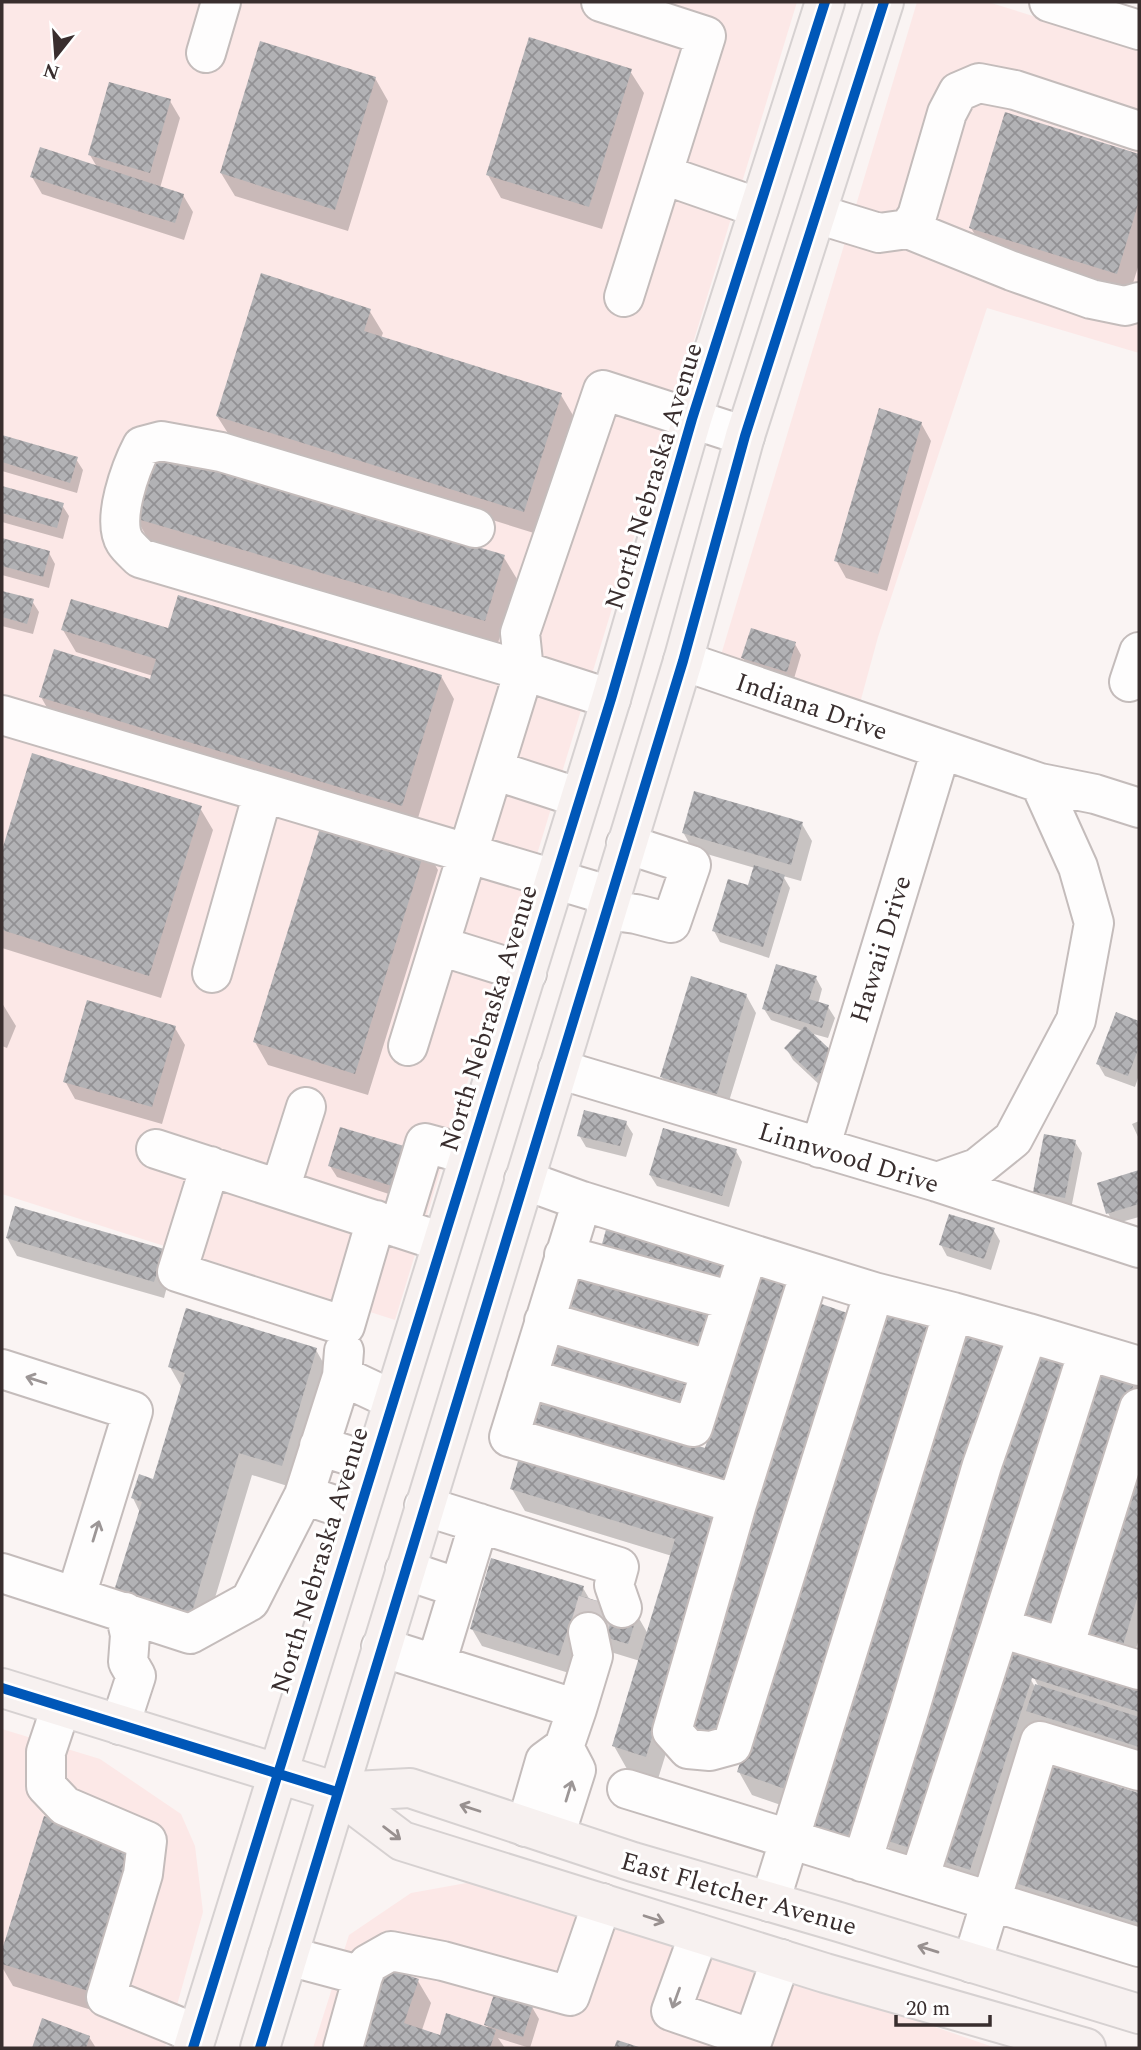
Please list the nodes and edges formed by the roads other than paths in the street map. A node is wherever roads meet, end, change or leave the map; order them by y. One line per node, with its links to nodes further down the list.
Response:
1 (221, 2): 7 (street)
2 (601, 2): 9 (street)
3 (825, 2): 10 (main road, North Nebraska Avenue)
4 (884, 2): 11 (main road)
5 (1049, 2): 6 (street)
6 (1139, 30)
7 (206, 53)
8 (1139, 131): 12 (street)
9 (664, 175): 10 (street); 13 (street)
10 (760, 208): 15 (main road, North Nebraska Avenue)
11 (817, 214): 12 (street); 16 (main road)
12 (908, 229): 14 (street)
13 (624, 297)
14 (1139, 302)
15 (692, 419): 16 (street); 19 (street); 20 (main road, North Nebraska Avenue)
16 (745, 436): 18 (main road)
17 (475, 528): 19 (street)
18 (683, 661): 22 (street, Indiana Drive); 28 (main road)
19 (524, 671): 20 (street); 23 (street)
20 (611, 699): 26 (main road, North Nebraska Avenue)
21 (2, 715): 25 (street)
22 (941, 750): 24 (street, Indiana Drive); 38 (street, Hawaii Drive)
23 (494, 770): 26 (street); 29 (street)
24 (1040, 783): 27 (street, Indiana Drive); 43 (street)
25 (263, 793): 29 (street); 33 (street)
26 (580, 798): 30 (main road, North Nebraska Avenue)
27 (1139, 808)
28 (626, 844): 31 (main road); 31 (street)
29 (469, 853): 30 (street); 32 (street)
30 (556, 879): 31 (street); 34 (main road, North Nebraska Avenue)
31 (608, 903): 36 (main road)
32 (440, 946): 34 (street); 35 (street)
33 (212, 973)
34 (527, 973): 40 (main road, North Nebraska Avenue)
35 (408, 1046)
36 (558, 1069): 38 (street, Linnwood Drive); 42 (main road)
37 (306, 1107): 44 (street)
38 (820, 1148): 43 (street, Linnwood Drive)
39 (156, 1149): 41 (street)
40 (469, 1155): 46 (street); 47 (main road, North Nebraska Avenue)
41 (210, 1166): 44 (street); 56 (street)
42 (524, 1180): 45 (street); 70 (main road)
43 (937, 1182): 48 (street, Linnwood Drive)
44 (280, 1189): 46 (street)
45 (575, 1198): 49 (street); 50 (street)
46 (388, 1224): 47 (street); 56 (street)
47 (442, 1242): 64 (main road, North Nebraska Avenue)
48 (1139, 1248)
49 (748, 1253): 51 (street); 53 (street)
50 (564, 1255): 53 (street); 55 (street)
51 (810, 1272): 52 (street); 69 (street)
52 (874, 1292): 54 (street); 69 (street)
53 (733, 1301): 61 (street)
54 (953, 1312): 57 (street); 92 (street)
55 (544, 1321): 61 (street); 63 (street)
56 (345, 1326): 62 (street)
57 (1028, 1333): 58 (street); 93 (street)
58 (1088, 1351): 59 (street); 78 (street)
59 (1139, 1366)
60 (2, 1369): 76 (street, one-way to 60)
61 (711, 1370): 63 (street)
62 (342, 1376): 64 (street); 66 (street)
63 (527, 1378): 69 (street)
64 (393, 1400): 67 (main road, North Nebraska Avenue)
65 (1139, 1408): 80 (street)
66 (320, 1446): 67 (street); 68 (street)
67 (373, 1463): 71 (main road, North Nebraska Avenue)
68 (304, 1494): 71 (street); 77 (street)
69 (737, 1504)
70 (424, 1506): 72 (street); 73 (main road)
71 (358, 1513): 88 (main road, North Nebraska Avenue)
72 (479, 1523): 75 (street); 85 (street)
73 (405, 1570): 75 (street); 79 (main road)
74 (2, 1573): 76 (street)
75 (459, 1588): 82 (street)
76 (76, 1596): 77 (street)
77 (125, 1612): 86 (street)
78 (1000, 1628): 80 (street); 94 (street)
79 (382, 1647): 82 (street); 90 (main road)
80 (1064, 1647): 81 (street)
81 (1137, 1660)
82 (436, 1664): 85 (street)
83 (2, 1688): 84 (main road, East Fletcher Avenue)
84 (61, 1707): 86 (main road, East Fletcher Avenue); 105 (street)
85 (577, 1709): 91 (street)
86 (120, 1724): 88 (main road, East Fletcher Avenue)
87 (1139, 1771): 95 (street)
88 (277, 1773): 90 (main road, East Fletcher Avenue); 105 (main road, North Nebraska Avenue)
89 (627, 1789): 92 (street)
90 (337, 1792): 91 (main road, East Fletcher Avenue, one-way to 90); 97 (main road, East Fletcher Avenue, one-way to 97); 100 (main road)
91 (540, 1831): 96 (main road, East Fletcher Avenue)
92 (789, 1840): 93 (street); 96 (street)
93 (862, 1862): 94 (street)
94 (919, 1879): 95 (street)
95 (991, 1901): 99 (street); 102 (street)
96 (770, 1902): 102 (main road, East Fletcher Avenue, one-way to 96)
97 (602, 1903): 98 (main road, East Fletcher Avenue, one-way to 98); 103 (street)
98 (699, 1934): 101 (main road, East Fletcher Avenue); 106 (street, one-way to 106)
99 (1139, 1947)
100 (288, 1956): 103 (street); 107 (main road)
101 (781, 1959): 106 (street); 109 (main road, East Fletcher Avenue)
102 (972, 1963): 104 (main road, East Fletcher Avenue)
103 (363, 1976): 108 (street)
104 (1139, 2014)
105 (195, 2041)
106 (754, 2044)
107 (260, 2048)
108 (343, 2048)
109 (1086, 2048)

